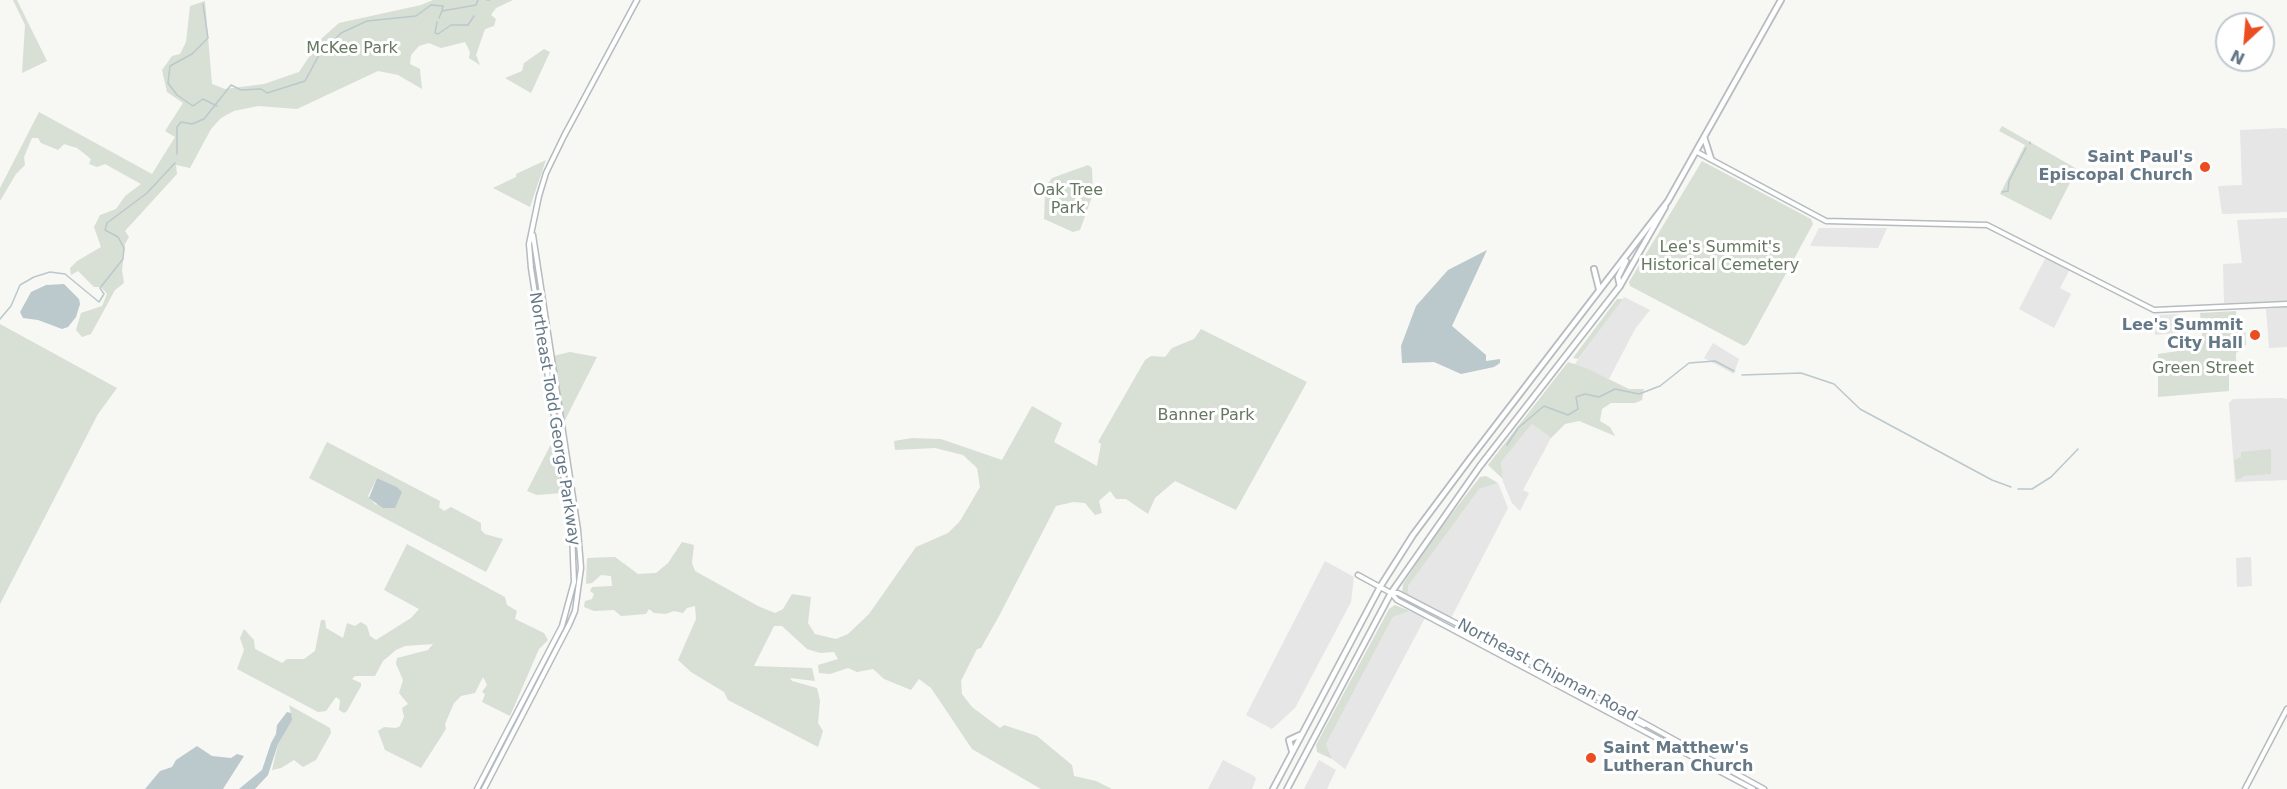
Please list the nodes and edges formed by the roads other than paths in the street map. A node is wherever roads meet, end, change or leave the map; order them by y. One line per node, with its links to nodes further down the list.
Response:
1 (637, 0): 7 (main road, Northeast Todd George Parkway)
2 (1781, 0): 3 (main road)
3 (1704, 137): 4 (main road); 5 (main road)
4 (1696, 152): 5 (main road); 6 (main road)
5 (1711, 159): 12 (main road)
6 (1668, 201): 8 (main road); 10 (main road)
7 (533, 235): 22 (main road, Northeast Todd George Parkway); 23 (main road)
8 (1634, 246): 10 (main road); 11 (main road)
9 (1594, 269): 11 (main road)
10 (1620, 286): 15 (main road)
11 (1599, 292): 14 (main road)
12 (2287, 304)
13 (1358, 574): 14 (main road, Northeast Chipman Road)
14 (1380, 587): 15 (main road, Northeast Chipman Road); 21 (main road)
15 (1391, 593): 16 (main road, Northeast Chipman Road); 17 (main road, Northeast Chipman Road); 28 (main road)
16 (1425, 608): 17 (main road); 20 (main road, Northeast Chipman Road)
17 (1423, 614): 19 (main road, Northeast Chipman Road)
18 (2287, 709): 31 (main road)
19 (1616, 715): 20 (main road); 29 (main road, Northeast Chipman Road)
20 (1659, 730): 30 (main road, Northeast Chipman Road)
21 (1302, 733): 24 (main road); 24 (main road)
22 (501, 743): 23 (main road); 25 (main road, Northeast Todd George Parkway)
23 (506, 746): 26 (main road)
24 (1292, 752): 27 (main road)
25 (477, 789)
26 (484, 789)
27 (1273, 789)
28 (1287, 789)
29 (1753, 789)
30 (1764, 789)
31 (2245, 789)

